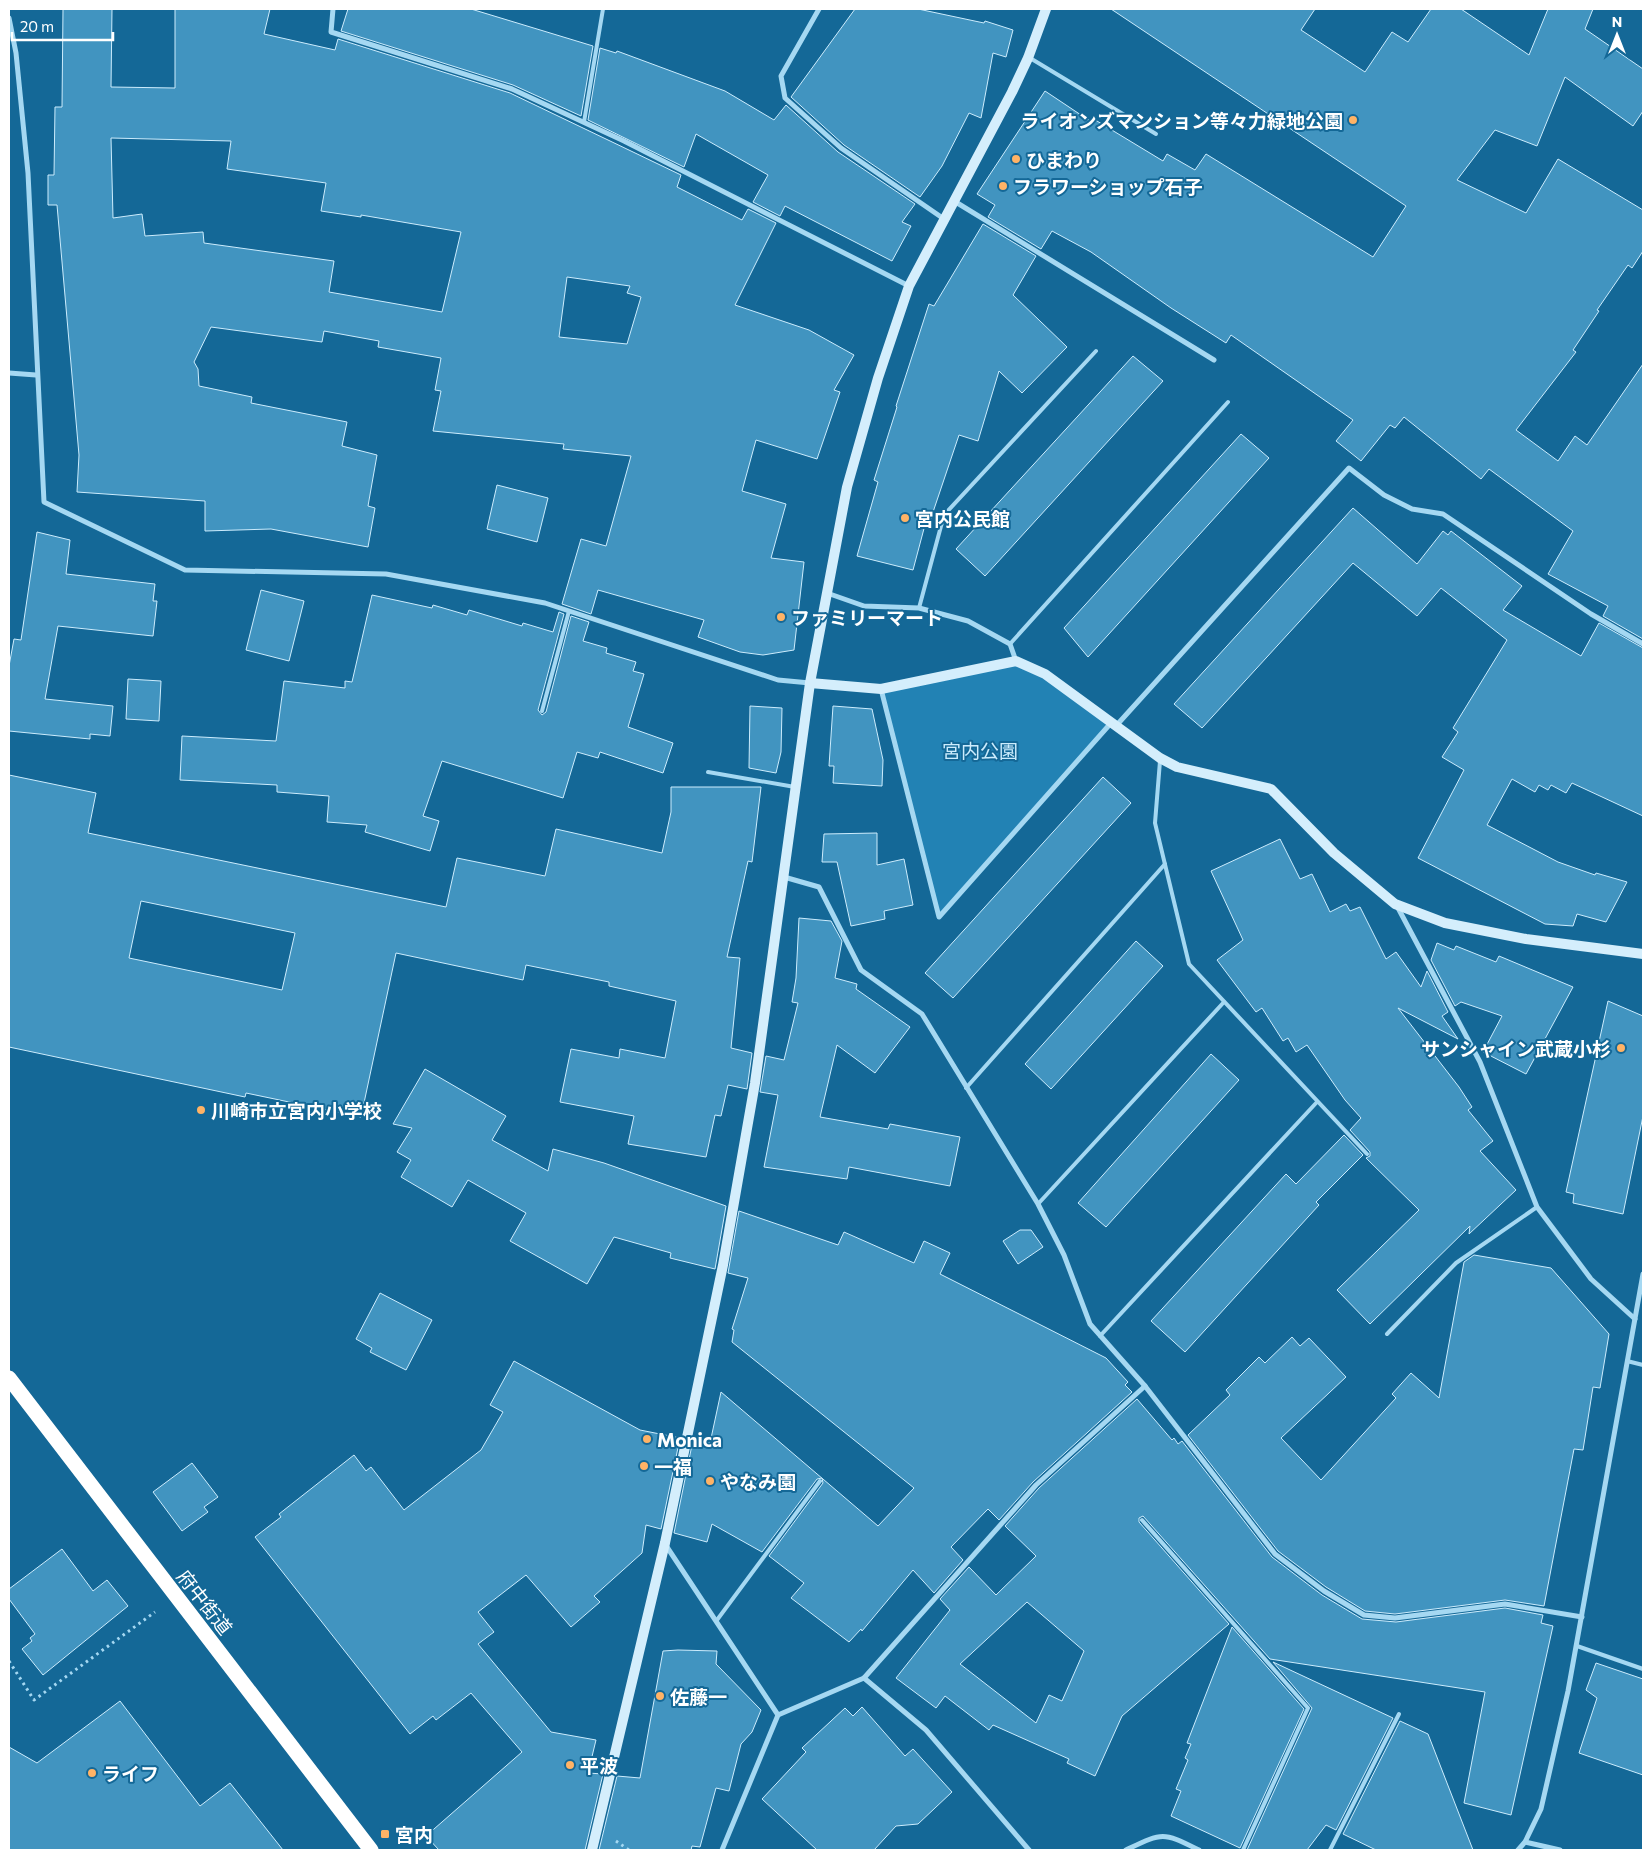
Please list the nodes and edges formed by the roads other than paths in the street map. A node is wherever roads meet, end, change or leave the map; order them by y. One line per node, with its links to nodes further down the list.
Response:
1 (333, 9): 7 (street)
2 (603, 9): 7 (lane)
3 (820, 9): 10 (street)
4 (1046, 9): 6 (street)
5 (9, 18): 15 (street)
6 (1028, 58): 8 (lane); 9 (street)
7 (584, 122): 11 (street)
8 (1156, 134)
9 (954, 201): 10 (street); 13 (street)
10 (944, 219): 11 (street)
11 (909, 286): 17 (street)
12 (1096, 351): 18 (lane)
13 (1214, 360)
14 (9, 373): 15 (street)
15 (36, 375): 19 (street)
16 (1228, 402): 20 (lane)
17 (827, 593): 18 (street); 23 (street)
18 (919, 608): 20 (street)
19 (569, 611): 23 (street); 25 (lane)
20 (1010, 644): 22 (street)
21 (1643, 644): 26 (street)
22 (1016, 661): 24 (street); 26 (street)
23 (810, 683): 24 (street); 29 (street)
24 (881, 689): 26 (street)
25 (542, 711)
26 (1113, 725): 27 (street)
27 (1160, 758): 30 (lane); 32 (street)
28 (708, 772): 29 (lane)
29 (796, 788): 31 (street)
30 (1165, 864): 34 (lane); 35 (lane)
31 (784, 877): 35 (street); 50 (street)
32 (1396, 904): 33 (street); 39 (street)
33 (1643, 954)
34 (1224, 1002): 36 (lane); 38 (lane)
35 (966, 1088): 38 (street)
36 (1317, 1102): 37 (lane); 43 (lane)
37 (1366, 1154)
38 (1038, 1204): 43 (street)
39 (1537, 1207): 41 (street); 42 (lane)
40 (1643, 1274): 41 (street)
41 (1635, 1319): 44 (street)
42 (1387, 1334)
43 (1100, 1336): 47 (street)
44 (1627, 1361): 45 (lane); 51 (street)
45 (1643, 1365)
46 (9, 1378): 59 (highway, 府中街道)
47 (1145, 1386): 51 (street); 55 (street)
48 (820, 1481): 52 (lane)
49 (1142, 1520): 65 (lane)
50 (665, 1543): 52 (street); 60 (street)
51 (1582, 1616): 53 (street)
52 (717, 1620): 57 (street)
53 (1577, 1646): 54 (lane); 58 (street)
54 (1643, 1669)
55 (864, 1678): 57 (street); 62 (street)
56 (1399, 1714): 66 (lane)
57 (778, 1715): 61 (street)
58 (1525, 1842): 67 (street); 68 (street)
59 (371, 1850)
60 (592, 1850)
61 (722, 1850)
62 (1030, 1850)
63 (1126, 1850): 64 (street)
64 (1199, 1850)
65 (1243, 1850)
66 (1330, 1850)
67 (1518, 1850)
68 (1560, 1850)

